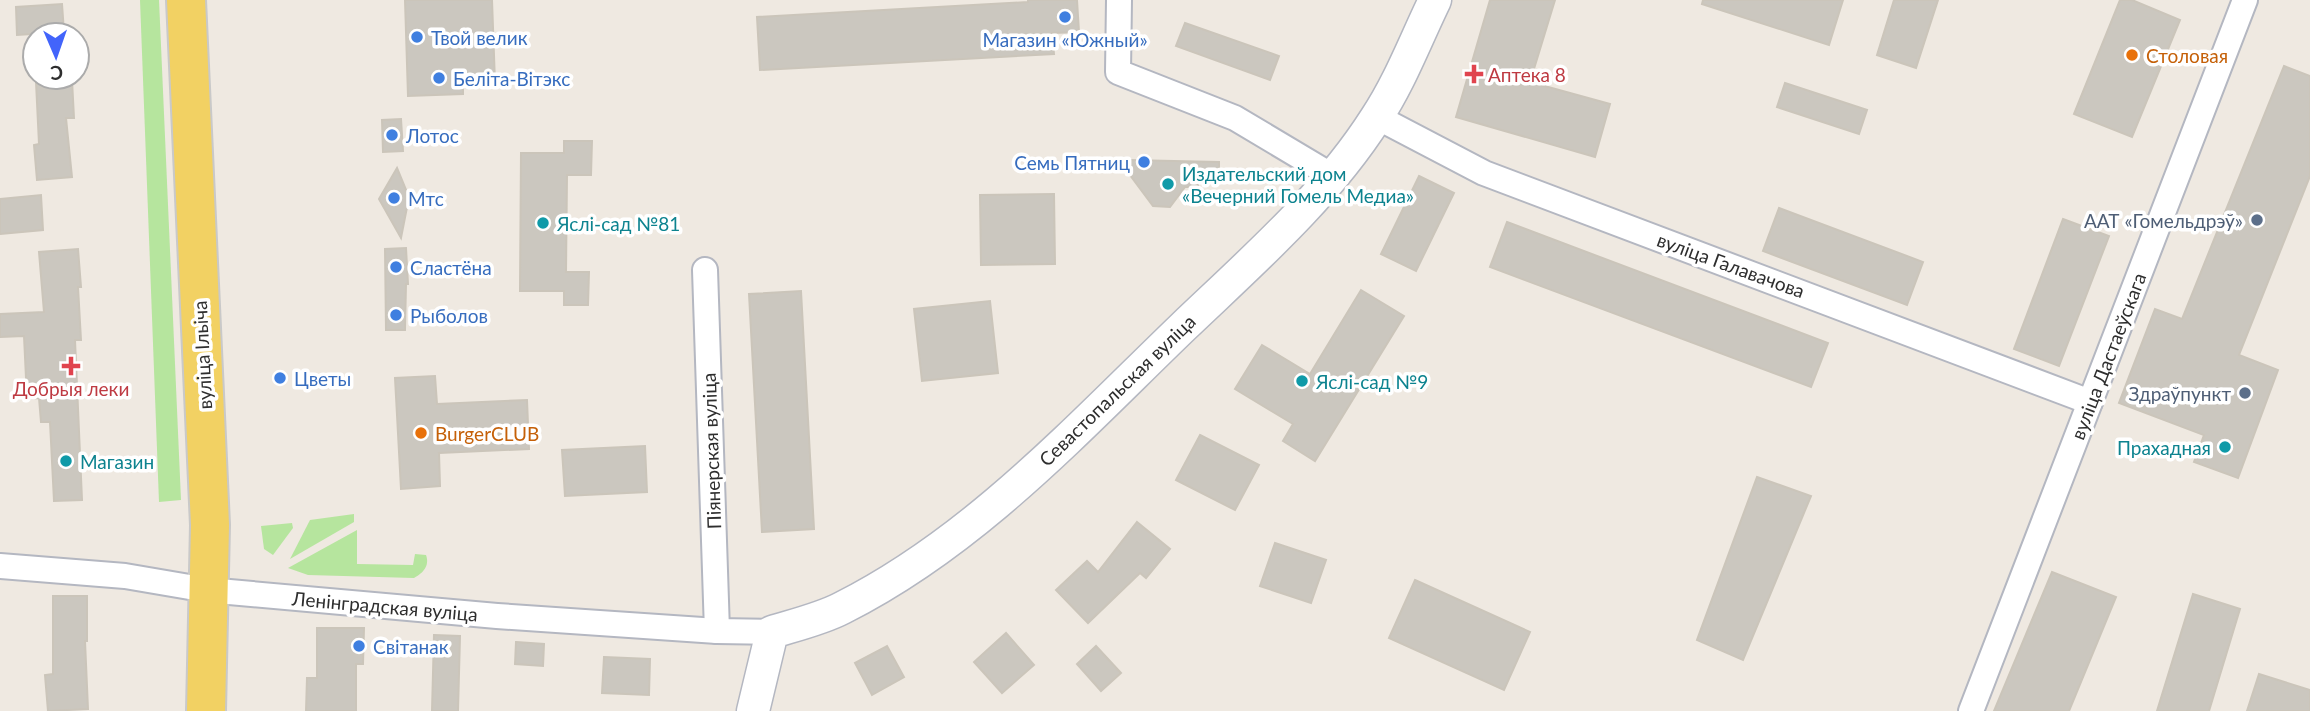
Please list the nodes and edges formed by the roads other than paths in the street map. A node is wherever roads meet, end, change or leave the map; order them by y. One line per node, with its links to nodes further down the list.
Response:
1 (186, 0): 10 (main road, вуліца Ільіча)
2 (1119, 0): 6 (street)
3 (1435, 0): 5 (street, Севастопальская вуліца)
4 (2245, 0): 8 (street, вуліца Дастаеўскага)
5 (1377, 117): 6 (street, Севастопальская вуліца); 8 (street, вуліца Галавачова)
6 (1334, 177): 12 (street, Севастопальская вуліца)
7 (705, 270): 11 (street, Піянерская вуліца)
8 (2090, 402): 15 (street, вуліца Дастаеўскага)
9 (0, 566): 10 (street, Ленінградская вуліца)
10 (207, 590): 11 (street, Ленінградская вуліца); 13 (main road, вуліца Ільіча)
11 (718, 631): 12 (street, Ленінградская вуліца)
12 (772, 632): 14 (street)
13 (206, 711)
14 (753, 711)
15 (1971, 711)

